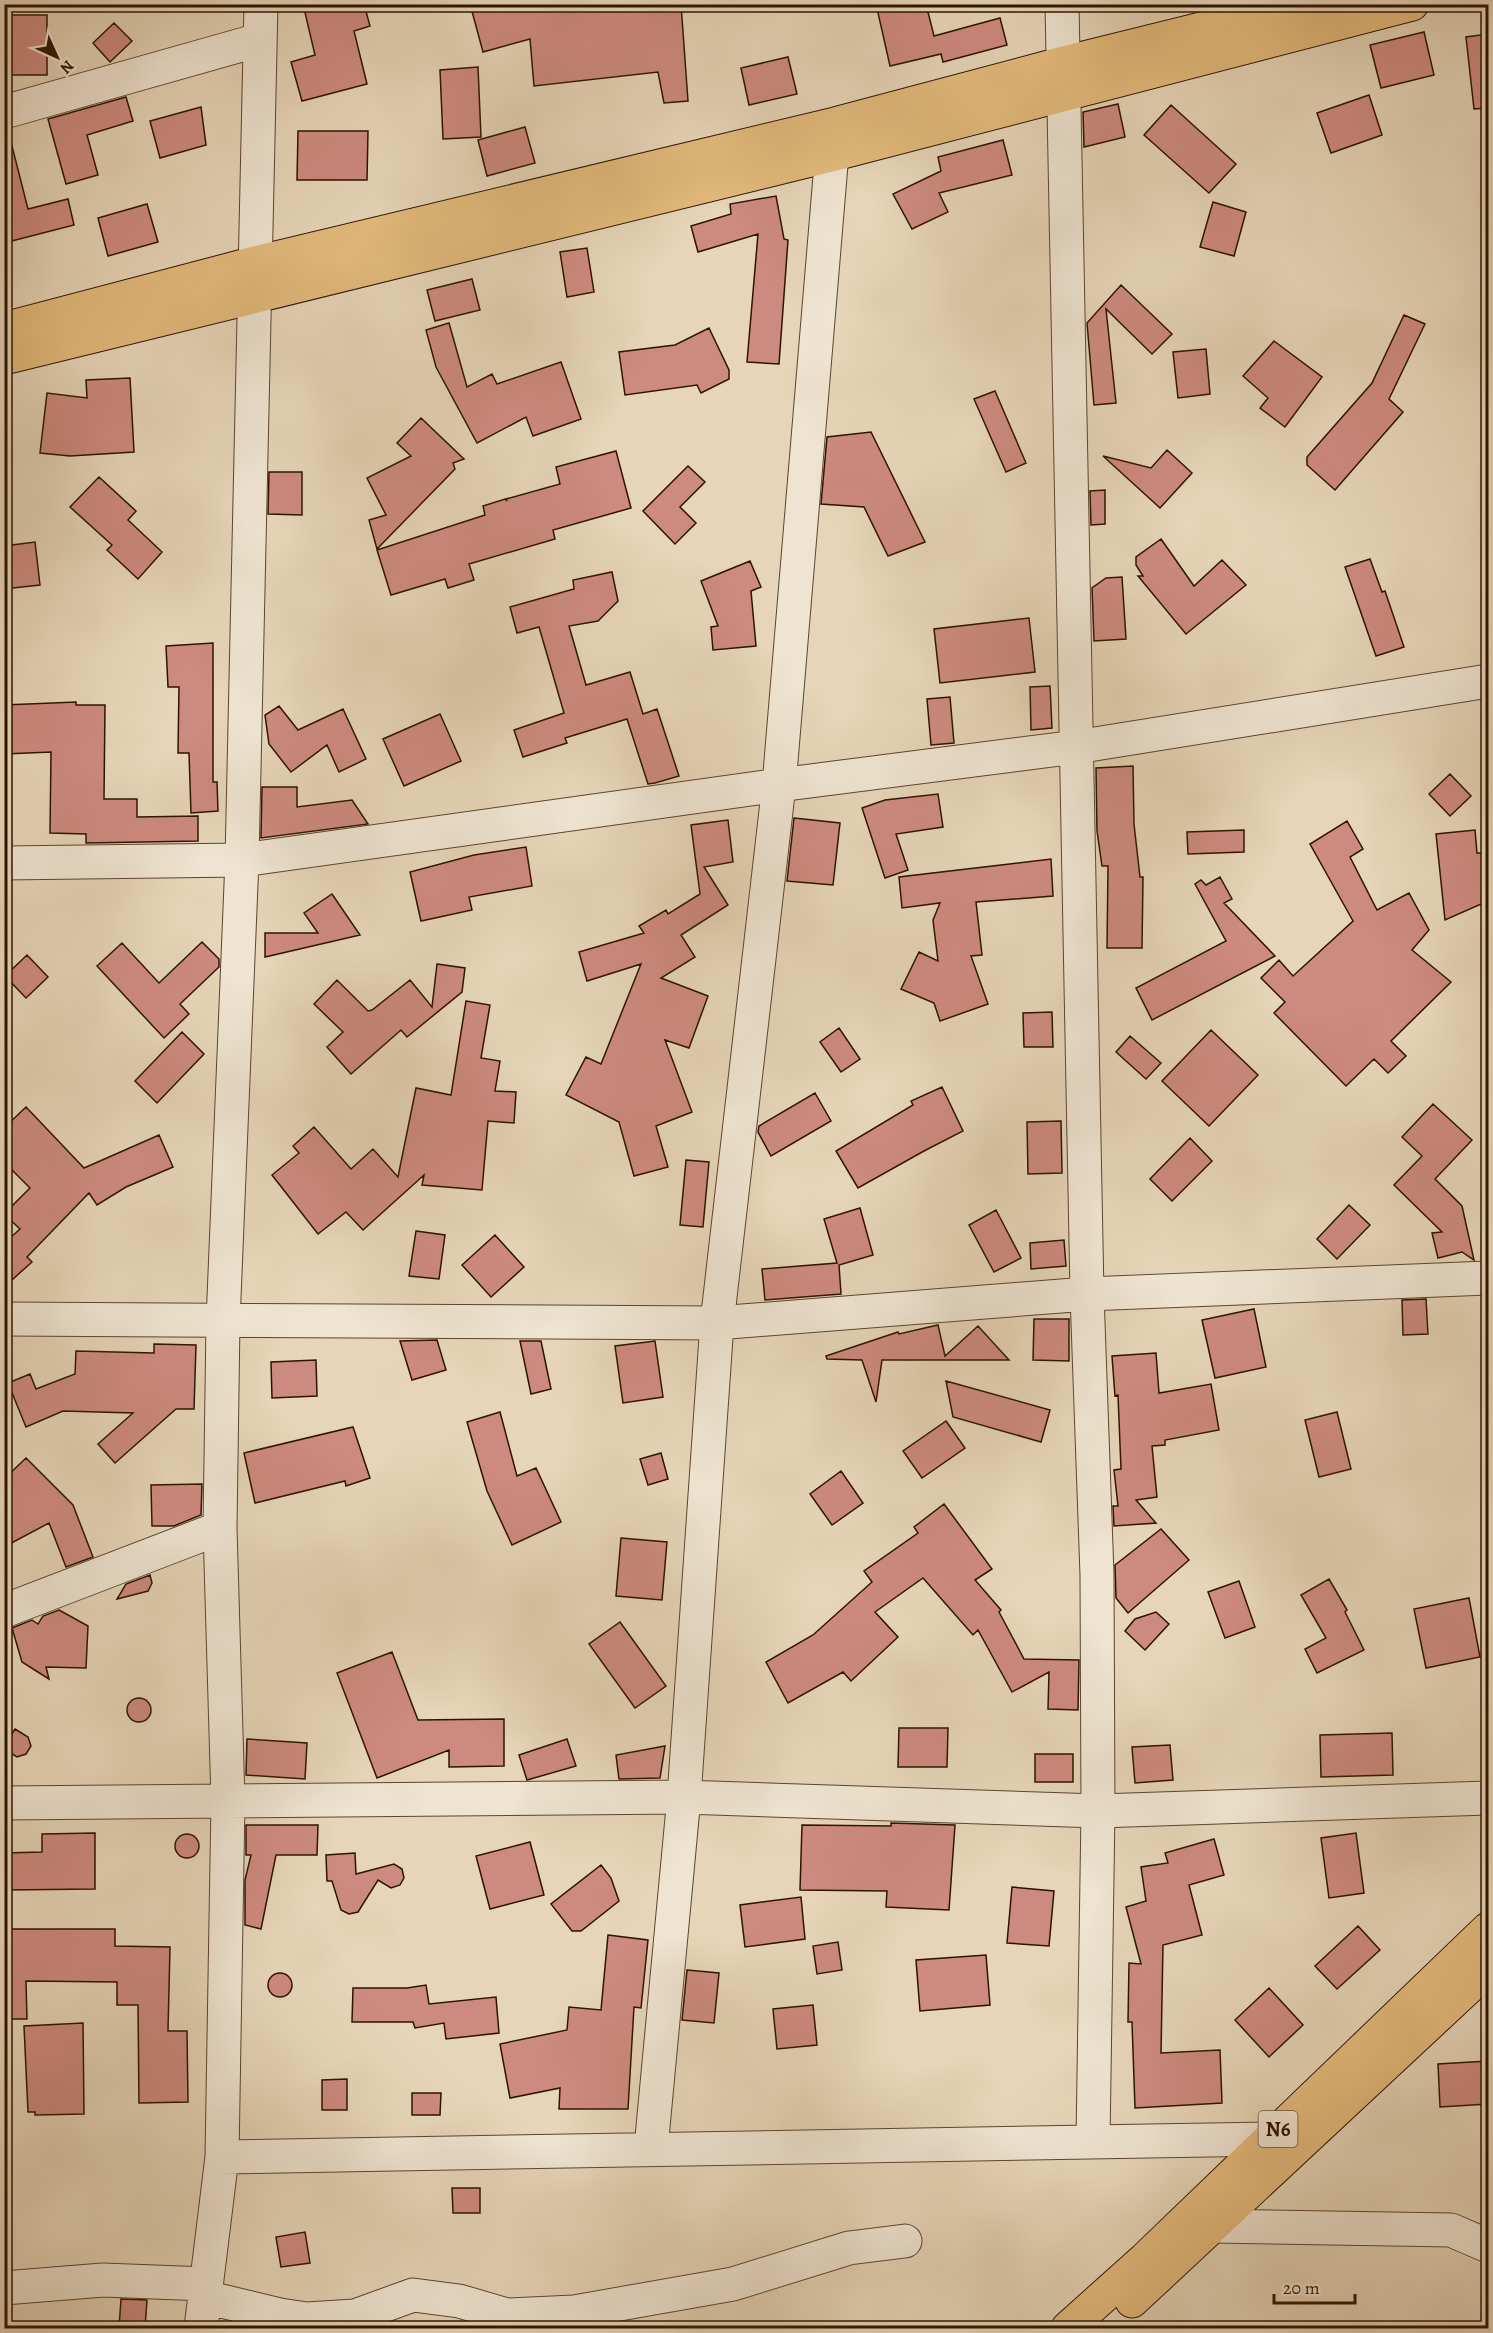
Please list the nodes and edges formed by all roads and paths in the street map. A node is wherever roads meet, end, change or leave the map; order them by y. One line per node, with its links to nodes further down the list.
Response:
1 (261, 4): 5 (street)
2 (1062, 4): 6 (street)
3 (1302, 4): 6 (main road)
4 (1412, 4): 6 (main road)
5 (259, 40): 7 (street); 9 (street)
6 (1065, 78): 8 (main road); 14 (street)
7 (4, 112)
8 (833, 139): 9 (main road); 10 (main road); 15 (street)
9 (255, 263): 10 (street); 11 (main road)
10 (255, 296): 12 (main road); 16 (street)
11 (4, 329)
12 (4, 358)
13 (1488, 681): 14 (street)
14 (1076, 747): 15 (street); 19 (street)
15 (779, 784): 16 (street); 22 (street)
16 (242, 860): 17 (street); 21 (street)
17 (4, 863)
18 (1488, 1278): 19 (street)
19 (1087, 1294): 22 (street); 29 (street)
20 (4, 1319): 21 (street)
21 (223, 1322): 22 (street); 23 (street)
22 (717, 1323): 25 (street)
23 (220, 1528): 24 (street); 27 (street)
24 (4, 1611)
25 (684, 1797): 27 (street); 29 (street); 34 (street)
26 (1488, 1798): 29 (street)
27 (228, 1801): 28 (street); 35 (street)
28 (4, 1803)
29 (1098, 1811): 32 (street)
30 (1488, 1929): 33 (main road, N6)
31 (1488, 1969): 33 (main road, N6)
32 (1093, 2141): 33 (street); 34 (street)
33 (1282, 2142): 37 (main road, N6); 43 (main road, N6)
34 (651, 2148): 35 (street)
35 (222, 2157): 42 (street)
36 (1488, 2219): 38 (street)
37 (1214, 2226): 38 (street); 44 (main road, N6)
38 (1450, 2230): 40 (street)
39 (905, 2241): 42 (street)
40 (1488, 2246)
41 (4, 2288): 42 (street)
42 (204, 2303)
43 (1068, 2328)
44 (1102, 2328)

